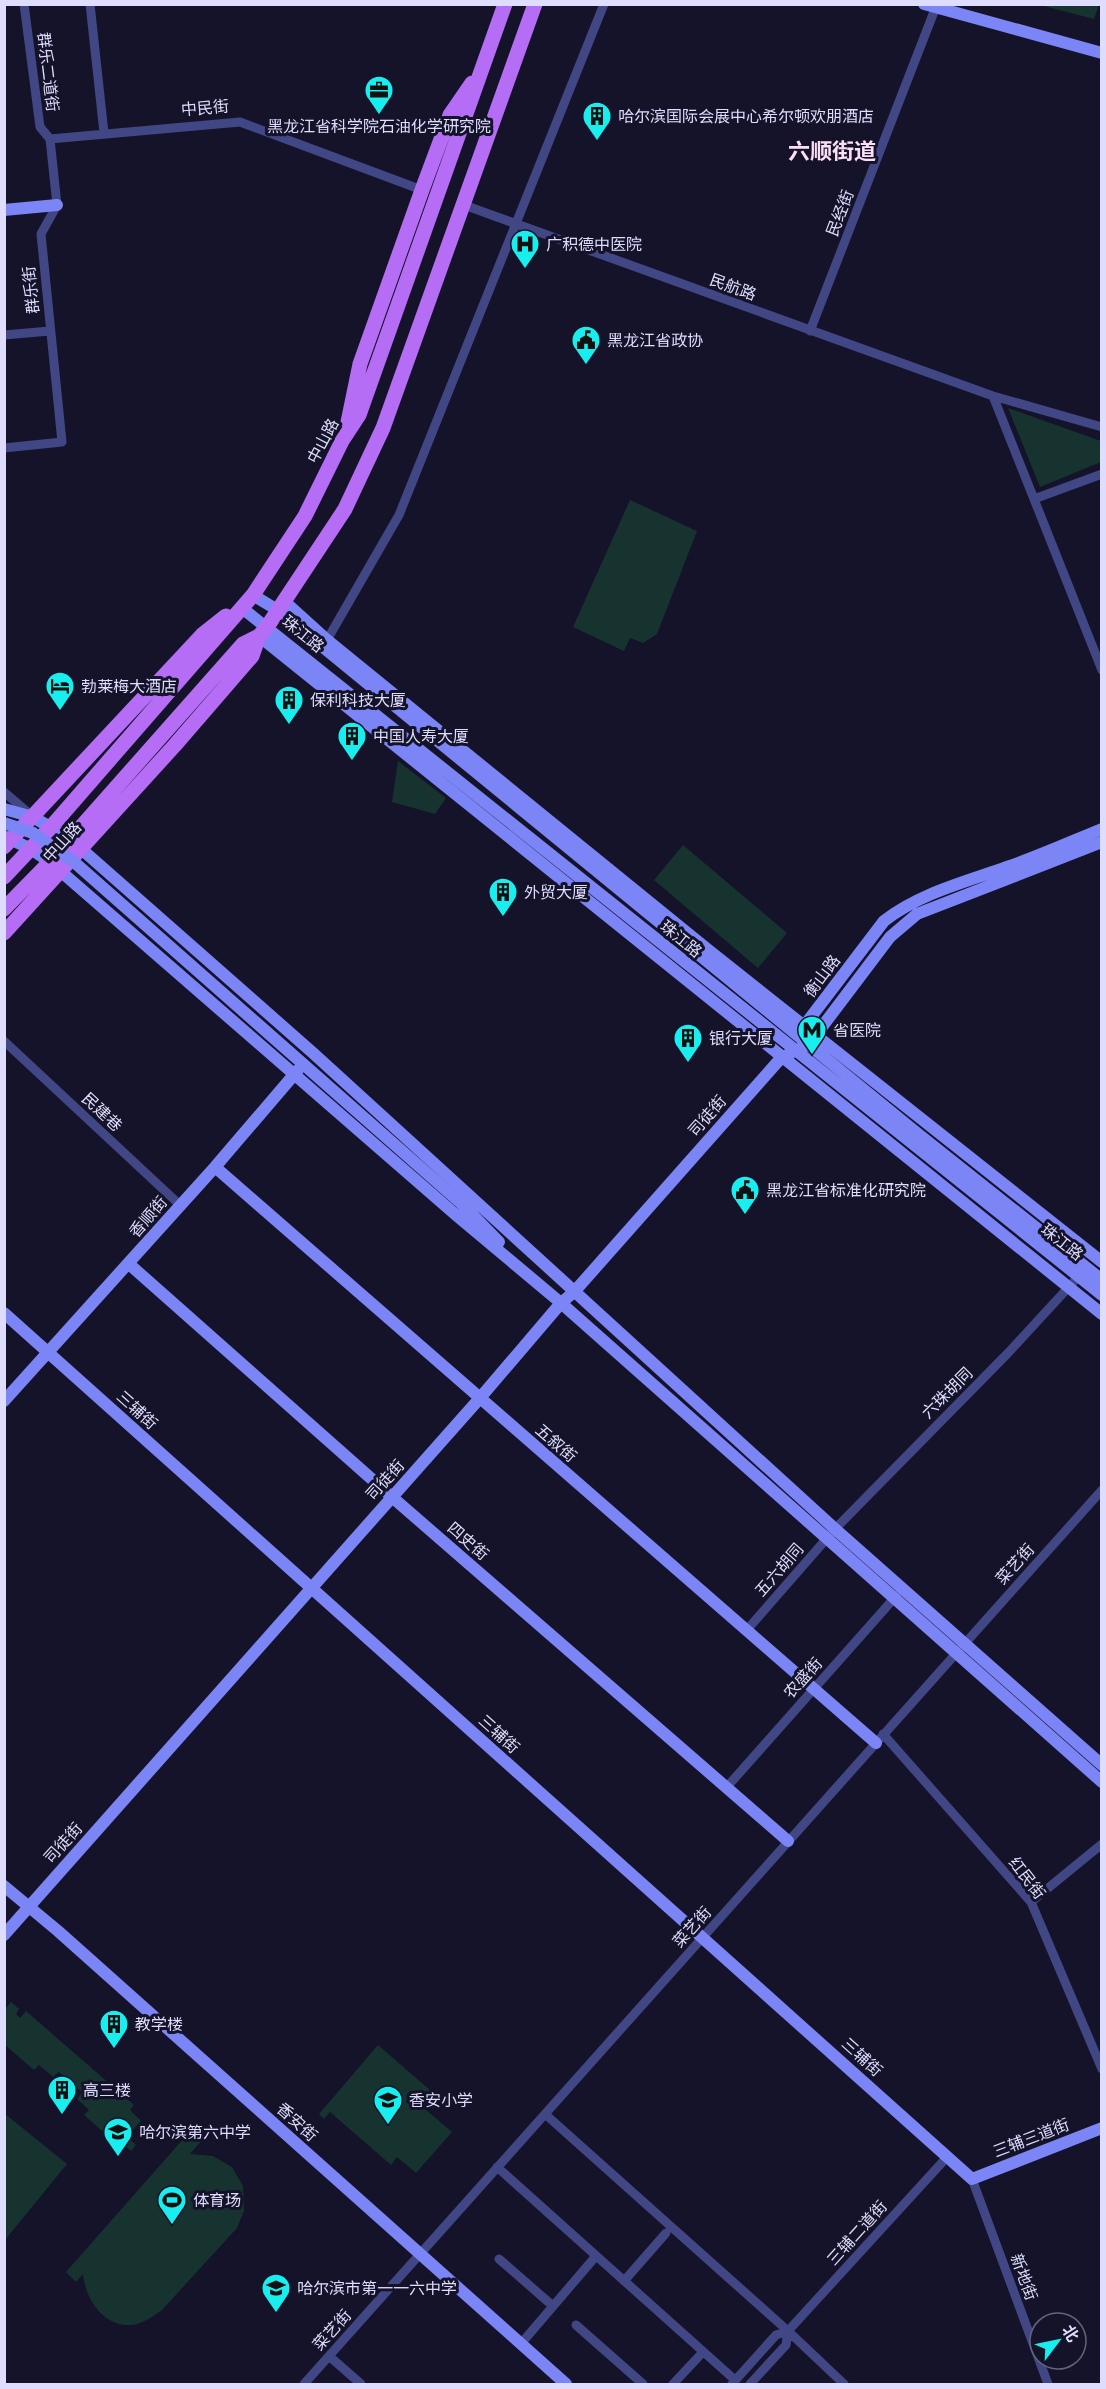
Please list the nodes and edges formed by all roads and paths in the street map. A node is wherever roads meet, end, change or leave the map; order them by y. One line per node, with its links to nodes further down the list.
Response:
1 (24, 4): 12 (street, 群乐二道街)
2 (90, 4): 11 (street)
3 (505, 4): 10 (main road, 中山路)
4 (535, 4): 15 (main road, 中山路)
5 (604, 4): 17 (street)
6 (949, 4): 8 (street)
7 (932, 6): 9 (street); 19 (street, 民经街)
8 (1101, 47)
9 (1101, 53)
10 (484, 65): 13 (main road); 23 (main road, 中山路)
11 (104, 133): 12 (street, 中民街); 13 (street, 中民街)
12 (50, 139): 14 (street)
13 (422, 190): 23 (main road)
14 (57, 205): 16 (street); 18 (street, 群乐街)
15 (464, 205): 17 (street, 民航路); 28 (main road, 中山路)
16 (4, 210)
17 (517, 224): 19 (street, 民航路); 31 (street)
18 (50, 331): 20 (street); 24 (street, 群乐街)
19 (810, 331): 21 (street, 民航路)
20 (4, 335)
21 (993, 396): 22 (street, 民航路); 26 (street)
22 (1101, 427)
23 (344, 438): 27 (main road, 中山路)
24 (4, 448)
25 (1101, 474): 26 (street)
26 (1034, 500): 32 (street)
27 (253, 595): 28 (street, 珠江路); 29 (main road, 中山路)
28 (282, 607): 30 (main road, 中山路); 31 (street, 珠江路); 47 (street, 珠江路)
29 (242, 608): 30 (street, 珠江路); 35 (main road); 37 (main road, 中山路)
30 (263, 632): 41 (main road, 中山路); 50 (street, 珠江路); 52 (street, 珠江路)
31 (327, 640): 47 (street, 珠江路)
32 (1101, 670)
33 (4, 792): 35 (street)
34 (4, 809): 35 (street)
35 (33, 817): 37 (street); 39 (main road)
36 (4, 824): 61 (street, bridge)
37 (52, 826): 41 (street); 42 (main road, 中山路)
38 (1101, 829): 47 (street, 衡山路)
39 (7, 841): 42 (street)
40 (1101, 842): 48 (street, 衡山路)
41 (75, 844): 43 (main road, 中山路); 51 (street)
42 (31, 849): 43 (street); 44 (main road, 中山路)
43 (55, 867): 45 (main road, 中山路); 46 (main road, 中山路); 53 (street)
44 (4, 877)
45 (4, 909)
46 (4, 933)
47 (801, 1030): 48 (street, 珠江路); 50 (street, 衡山路)
48 (812, 1039): 50 (street); 56 (street, 珠江路); 59 (street, 珠江路)
49 (4, 1041): 55 (street, 民建巷)
50 (794, 1050): 52 (street, 司徒街); 58 (street, 珠江路)
51 (313, 1053): 53 (street, 香顺街); 62 (street)
52 (781, 1058): 60 (street, 珠江路); 62 (street, 司徒街)
53 (295, 1074): 54 (street, 香顺街); 61 (street)
54 (215, 1167): 55 (street, 香顺街); 68 (street, 五叙街)
55 (180, 1205): 57 (street, 香顺街)
56 (1101, 1262)
57 (129, 1264): 67 (street, 香顺街); 71 (street, 四史街)
58 (1078, 1276): 60 (street, 六珠胡同); 63 (street, 珠江路)
59 (1101, 1280)
60 (1068, 1288): 66 (street, 珠江路); 72 (street, 六珠胡同)
61 (546, 1290): 64 (street)
62 (573, 1292): 64 (street, 司徒街); 72 (street)
63 (1101, 1295)
64 (561, 1302): 68 (street, 司徒街); 72 (street)
65 (4, 1313): 67 (street, 三辅街)
66 (1101, 1314)
67 (48, 1353): 69 (street, 香顺街); 73 (street, 三辅街)
68 (480, 1398): 71 (street, 司徒街); 76 (street, 五叙街)
69 (4, 1401)
70 (1101, 1490): 77 (street, 菜艺街)
71 (392, 1497): 73 (street, 司徒街); 83 (street, 四史街)
72 (831, 1534): 74 (street); 75 (street); 76 (street, 五六胡同)
73 (310, 1589): 88 (street, 司徒街); 90 (street, 三辅街)
74 (903, 1589): 75 (street, 农盛街); 77 (street)
75 (894, 1598): 78 (street); 79 (street, 农盛街)
76 (746, 1631): 79 (street, 五叙街)
77 (964, 1643): 78 (street, 菜艺街); 81 (street)
78 (956, 1653): 80 (street, 菜艺街); 82 (street)
79 (813, 1689): 80 (street, 五叙街); 83 (street, 农盛街)
80 (880, 1739): 84 (street, 菜艺街); 87 (street, 红民街)
81 (1101, 1765)
82 (1101, 1782)
83 (726, 1788): 84 (street, 四史街)
84 (788, 1841): 90 (street, 菜艺街)
85 (1101, 1844): 87 (street)
86 (4, 1886): 88 (street, 香安街)
87 (1031, 1902): 91 (street, 红民街)
88 (28, 1907): 89 (street, 司徒街); 98 (street, 香安街)
89 (4, 1935)
90 (703, 1937): 92 (street, 菜艺街); 94 (street, 三辅街)
91 (1101, 2069)
92 (545, 2114): 95 (street, 菜艺街); 104 (street)
93 (1101, 2128): 96 (street, 三辅三道街)
94 (948, 2156): 96 (street, 三辅街); 104 (street, 三辅二道街)
95 (497, 2167): 98 (street, 菜艺街); 99 (street)
96 (972, 2179): 116 (street, 新地街)
97 (666, 2233): 101 (street)
98 (420, 2254): 107 (street, 菜艺街); 111 (street, 香安街)
99 (596, 2256): 101 (street); 102 (street)
100 (499, 2259): 102 (street)
101 (624, 2281): 106 (street)
102 (553, 2306): 105 (street)
103 (576, 2325): 112 (street)
104 (788, 2331): 108 (street, 三辅二道街); 114 (street, 三辅二道街); 115 (street)
105 (525, 2339)
106 (702, 2352): 108 (street); 113 (street)
107 (329, 2356): 109 (street, 菜艺街); 110 (street)
108 (733, 2383)
109 (304, 2385)
110 (362, 2385)
111 (566, 2385)
112 (644, 2385)
113 (673, 2385)
114 (750, 2385)
115 (844, 2385)
116 (1048, 2385)

